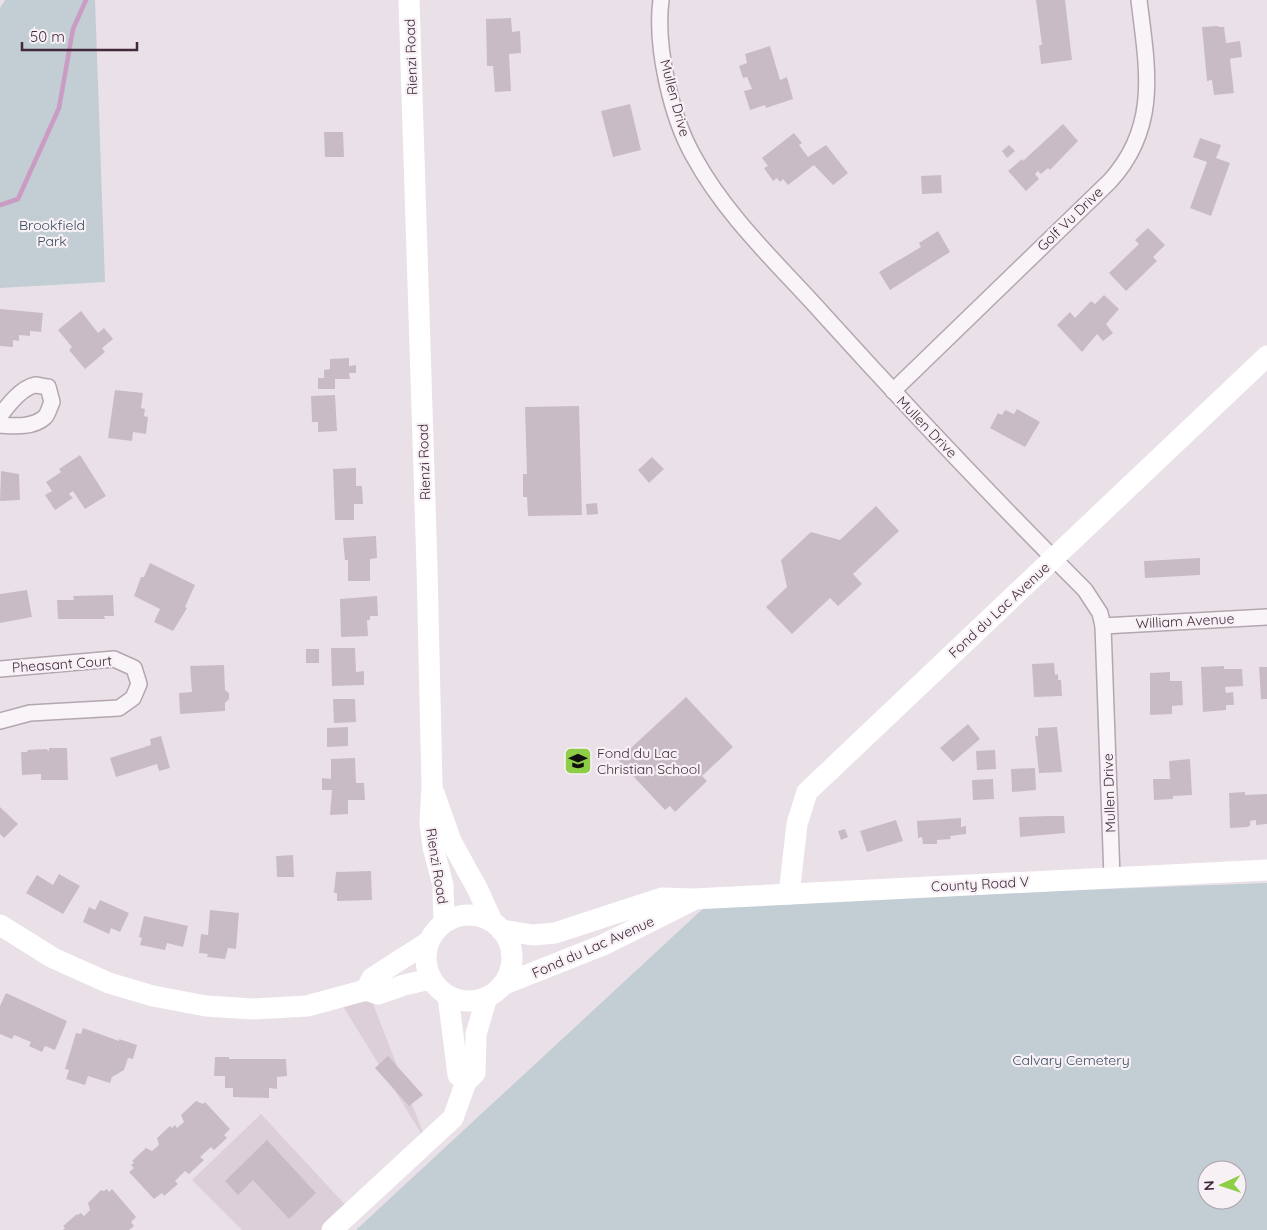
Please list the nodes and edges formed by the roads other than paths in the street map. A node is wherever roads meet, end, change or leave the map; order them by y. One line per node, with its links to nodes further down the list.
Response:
1 (409, 0): 13 (main road, Rienzi Road)
2 (661, 0): 5 (street, Mullen Drive)
3 (1138, 0): 5 (street, Golf Vu Drive)
4 (1267, 356): 8 (main road, Fond du Lac Avenue)
5 (893, 390): 8 (street, Mullen Drive)
6 (0, 416): 7 (street)
7 (0, 425)
8 (1053, 558): 10 (street, Mullen Drive); 16 (main road, Fond du Lac Avenue)
9 (1267, 617): 10 (street, William Avenue)
10 (1103, 626): 15 (street, Mullen Drive)
11 (0, 669): 12 (street, Pheasant Court)
12 (0, 721)
13 (432, 786): 18 (main road, Rienzi Road); 20 (main road)
14 (1267, 870): 15 (main road, County Road V)
15 (1112, 877): 16 (main road, County Road V)
16 (789, 894): 17 (main road, County Road V)
17 (693, 899): 20 (main road, Fond du Lac Avenue); 24 (main road, Fond du Lac Avenue)
18 (444, 922): 20 (main road); 21 (main road)
19 (0, 925): 23 (main road)
20 (497, 925): 24 (main road)
21 (428, 942): 22 (main road); 23 (main road)
22 (430, 979): 23 (main road); 25 (main road)
23 (366, 990)
24 (494, 991): 25 (main road); 26 (main road)
25 (448, 996): 26 (main road)
26 (466, 1082): 27 (main road)
27 (332, 1230)

